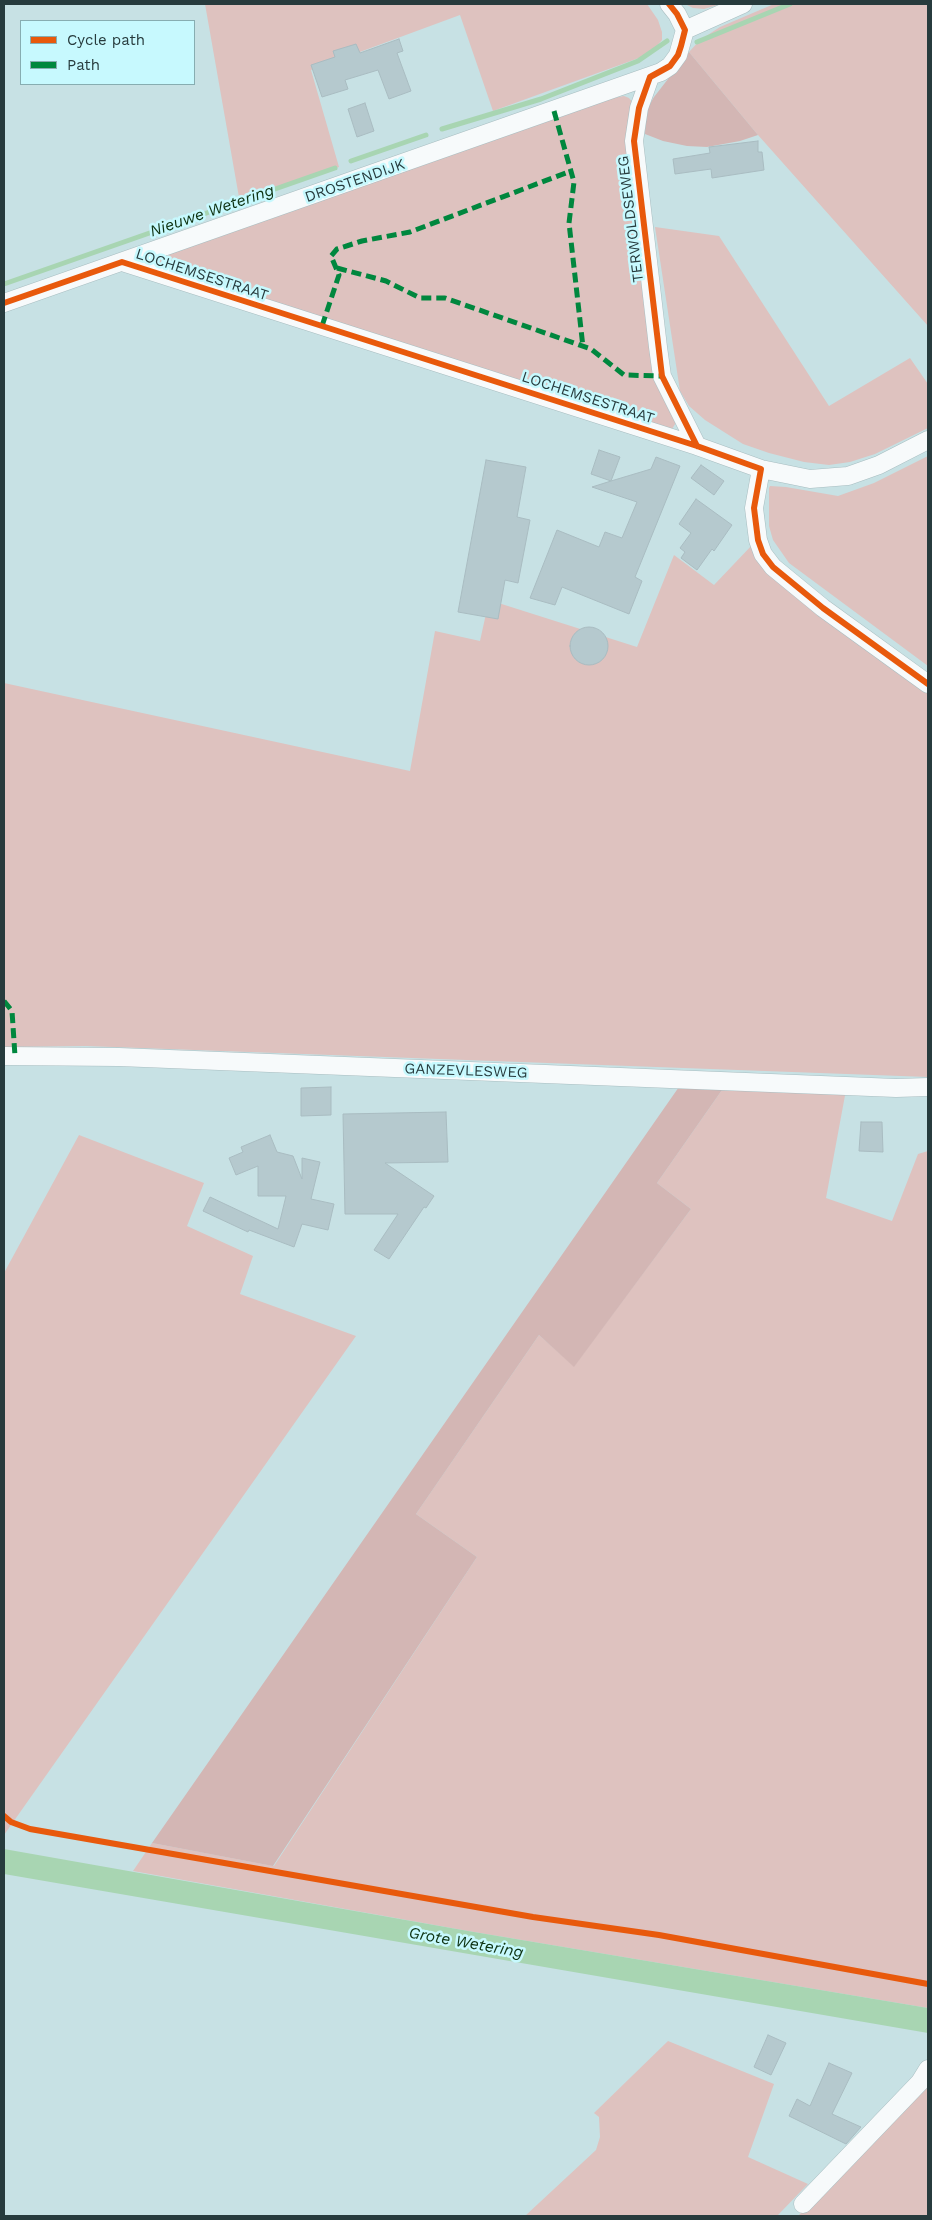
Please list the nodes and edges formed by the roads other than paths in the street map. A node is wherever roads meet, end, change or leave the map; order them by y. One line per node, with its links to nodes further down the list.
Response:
1 (669, 4): 3 (street)
2 (743, 4): 3 (street)
3 (683, 38): 4 (street)
4 (650, 77): 5 (street, DROSTENDIJK); 8 (street, TERWOLDSEWEG)
5 (122, 262): 6 (street, DROSTENDIJK); 8 (street, LOCHEMSESTRAAT)
6 (4, 303)
7 (928, 440): 9 (street, LOCHEMSESTRAAT)
8 (697, 446): 9 (street, LOCHEMSESTRAAT)
9 (761, 469): 10 (street)
10 (928, 684)
11 (4, 1056): 12 (street, GANZEVLESWEG)
12 (928, 1087)
13 (928, 2069): 14 (street)
14 (803, 2204)

